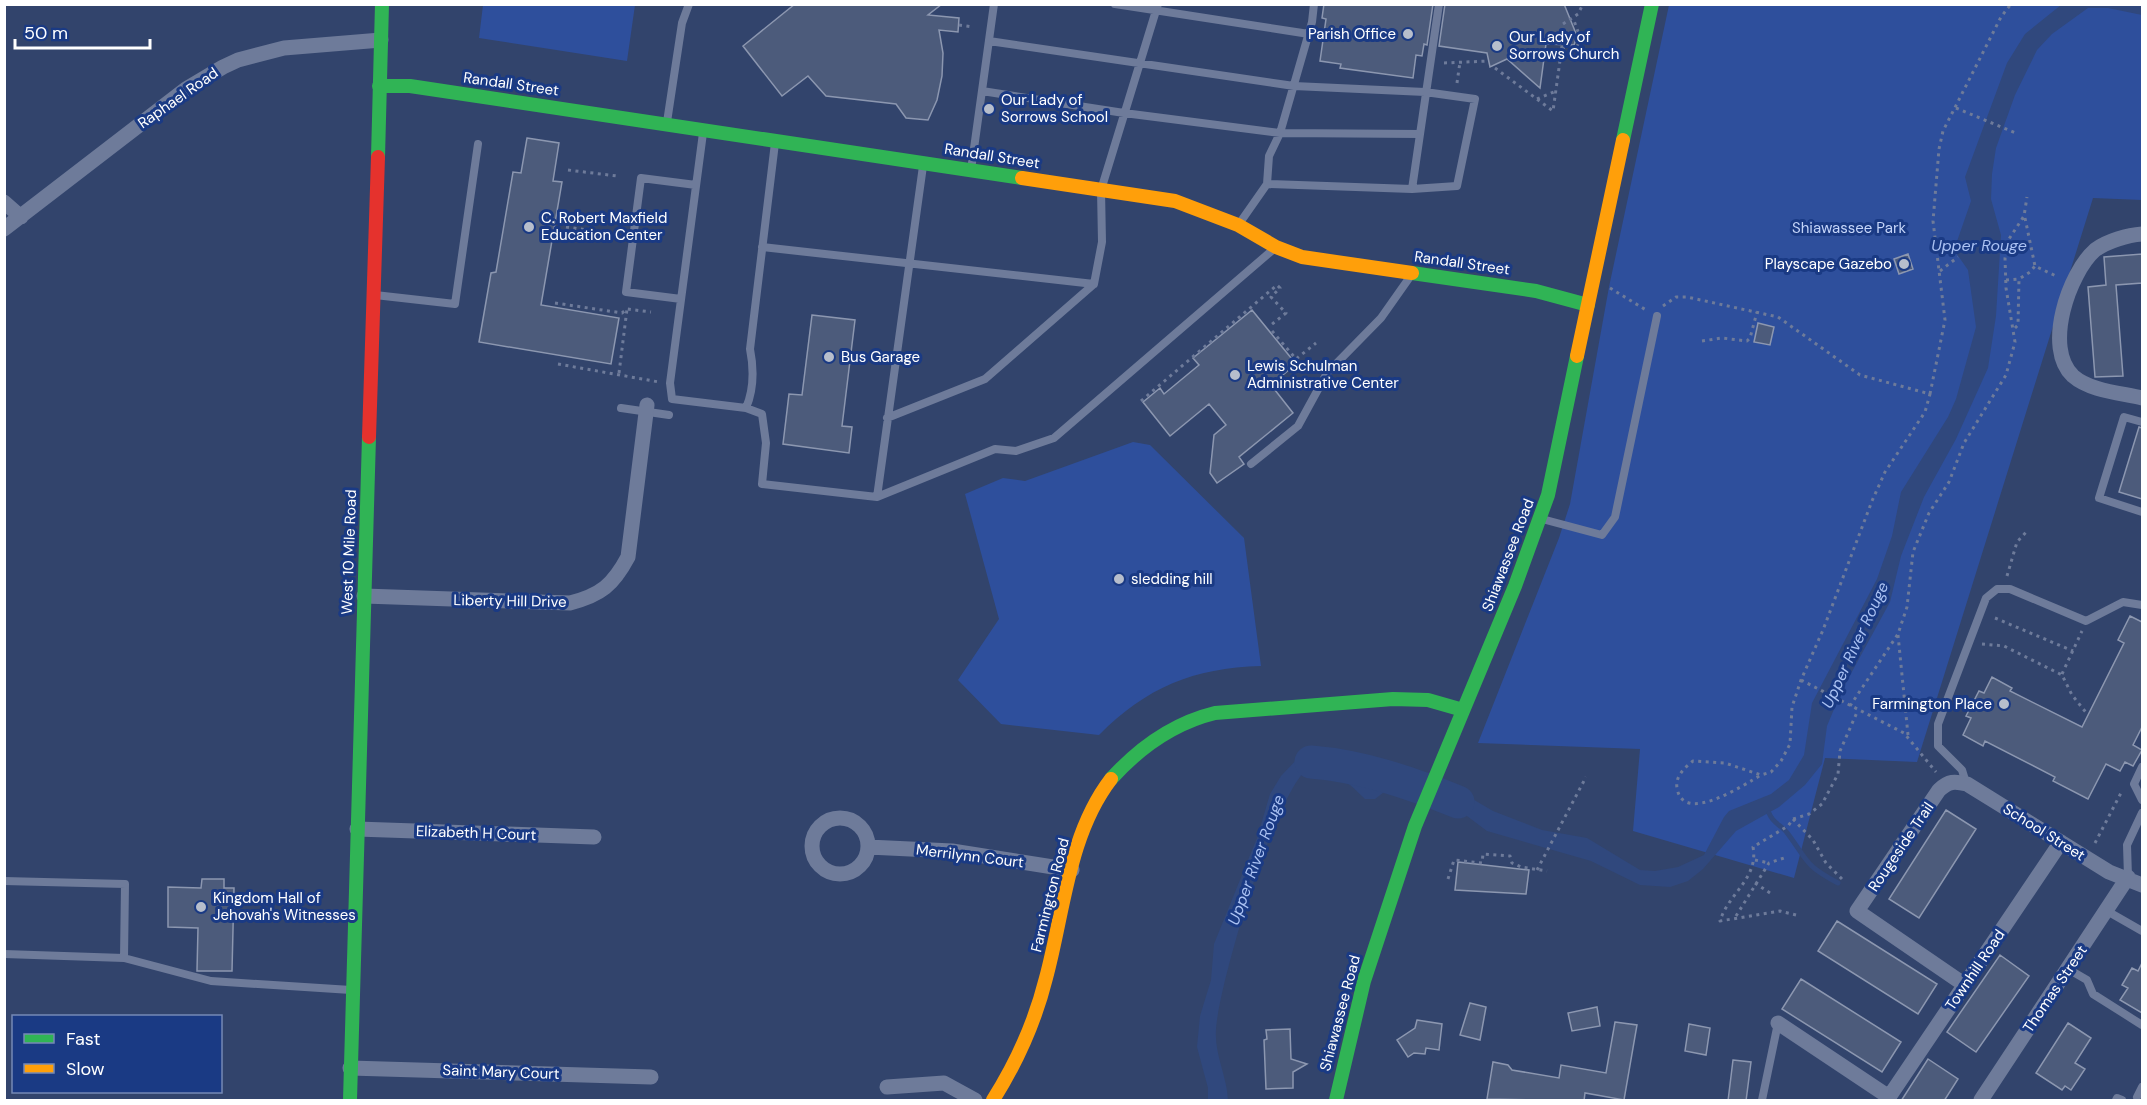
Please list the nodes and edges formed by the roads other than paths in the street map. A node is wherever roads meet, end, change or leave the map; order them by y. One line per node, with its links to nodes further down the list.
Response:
1 (382, 4): 10 (street, West 10 Mile Road)
2 (689, 4): 18 (lane)
3 (994, 4): 11 (lane)
4 (1114, 4): 8 (lane)
5 (1314, 4): 9 (lane)
6 (1439, 4): 16 (lane)
7 (1652, 4): 42 (street, Shiawassee Road)
8 (1157, 7): 9 (lane); 12 (lane)
9 (1309, 34): 14 (lane)
10 (381, 40): 13 (street, West 10 Mile Road); 31 (street, Raphael Road)
11 (989, 41): 12 (lane); 15 (lane)
12 (1140, 63): 14 (lane); 17 (lane)
13 (379, 86): 18 (street, Randall Street); 40 (street, West 10 Mile Road)
14 (1293, 86): 16 (lane); 20 (lane)
15 (982, 91): 17 (lane); 25 (lane)
16 (1425, 92): 21 (lane); 28 (lane)
17 (1124, 113): 20 (lane); 29 (lane)
18 (667, 123): 19 (street, Randall Street)
19 (704, 129): 22 (street, Randall Street); 27 (lane)
20 (1280, 133): 21 (lane); 26 (lane)
21 (1420, 134): 28 (lane)
22 (776, 140): 24 (street, Randall Street); 35 (lane)
23 (478, 144): 40 (lane)
24 (923, 163): 25 (street, Randall Street); 37 (lane)
25 (971, 170): 29 (street, Randall Street)
26 (1267, 184): 28 (lane); 32 (lane)
27 (696, 185): 41 (lane); 41 (lane)
28 (1412, 189)
29 (1101, 190): 32 (street, Randall Street); 39 (lane)
30 (4, 202): 31 (street)
31 (21, 217): 33 (street, Raphael Road)
32 (1238, 225): 36 (street, Randall Street)
33 (4, 229)
34 (2142, 234): 44 (street)
35 (762, 247): 37 (lane); 46 (lane)
36 (1276, 247): 38 (street, Randall Street); 52 (lane)
37 (909, 263): 39 (lane); 49 (lane)
38 (1413, 273): 42 (street, Randall Street); 51 (lane)
39 (1094, 284): 49 (lane)
40 (374, 294): 55 (street, West 10 Mile Road)
41 (681, 299): 46 (lane)
42 (1588, 305): 54 (street, Shiawassee Road)
43 (1657, 316): 54 (lane)
44 (2142, 398)
45 (621, 408): 47 (lane)
46 (746, 408): 52 (lane)
47 (647, 409): 48 (lane); 55 (street, Liberty Hill Drive)
48 (669, 415)
49 (887, 418): 52 (lane)
50 (2142, 422): 53 (lane)
51 (1251, 464)
52 (877, 497)
53 (2142, 512)
54 (1540, 518): 57 (street, Shiawassee Road)
55 (364, 596): 62 (street, West 10 Mile Road)
56 (2142, 605): 59 (lane)
57 (1463, 710): 66 (street, Farmington Road); 87 (street, Shiawassee Road)
58 (2142, 767): 60 (lane)
59 (1967, 784): 64 (street, School Street); 75 (street, Rougeside Trail)
60 (2142, 800)
61 (2142, 813): 67 (lane)
62 (357, 829): 63 (street, Elizabeth H Court); 76 (street, West 10 Mile Road)
63 (594, 837)
64 (2061, 842): 67 (street, School Street); 75 (street, Townhill Road)
65 (868, 847): 66 (street, Merrilynn Court)
66 (1072, 870): 86 (street, Farmington Road)
67 (2128, 877): 69 (street, School Street); 70 (street, Thomas Street)
68 (4, 881): 73 (lane)
69 (2142, 885)
70 (2107, 911): 71 (lane); 74 (street, Thomas Street)
71 (2142, 931)
72 (4, 954): 73 (lane)
73 (124, 958): 76 (lane)
74 (2068, 969): 78 (lane); 89 (street, Thomas Street)
75 (1965, 985): 77 (street, Townhill Road)
76 (351, 990): 79 (street, West 10 Mile Road)
77 (1778, 1023): 88 (lane)
78 (2142, 1025)
79 (350, 1068): 80 (street, Saint Mary Court); 84 (street, West 10 Mile Road)
80 (651, 1077)
81 (887, 1087): 85 (street)
82 (2142, 1087): 83 (lane)
83 (2137, 1097)
84 (350, 1101)
85 (975, 1101)
86 (993, 1101)
87 (1336, 1101)
88 (1762, 1101)
89 (1981, 1101)
90 (2116, 1101): 91 (lane)
91 (2122, 1101)

